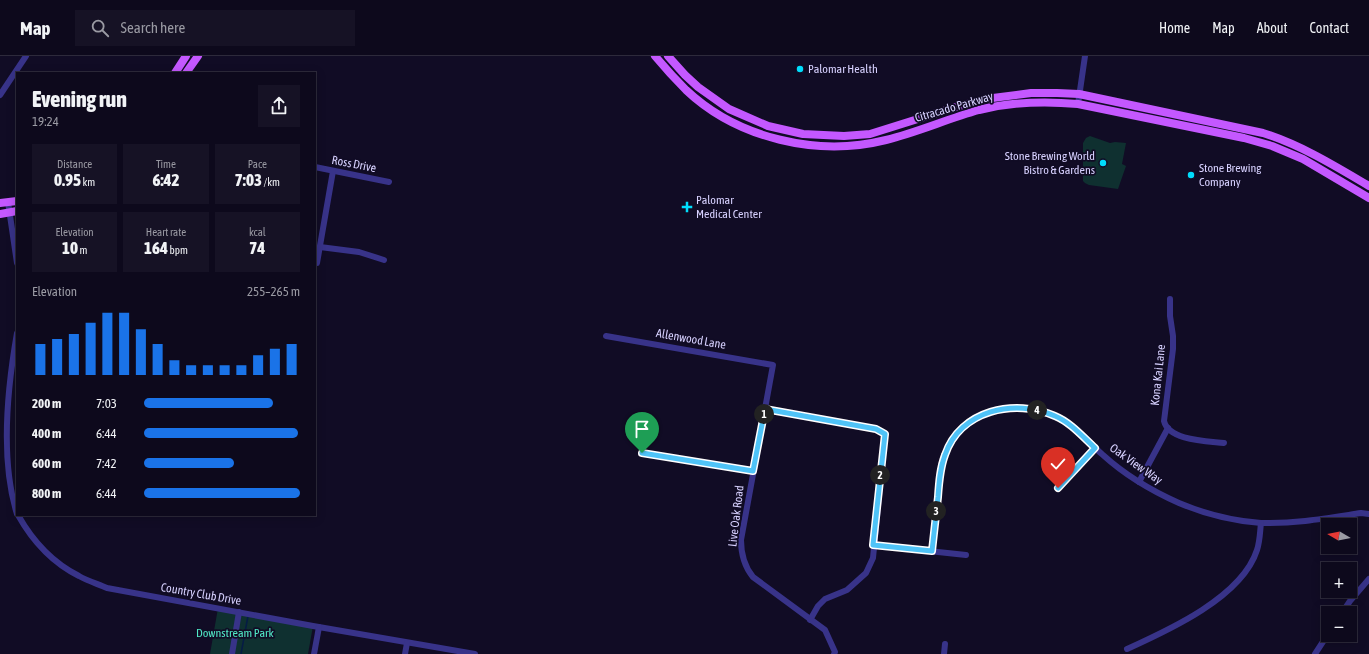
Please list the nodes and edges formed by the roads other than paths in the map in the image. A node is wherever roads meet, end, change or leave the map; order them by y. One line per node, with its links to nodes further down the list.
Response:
1 (26, 56): 10 (street)
2 (186, 56): 7 (main road)
3 (198, 56): 8 (main road)
4 (655, 56): 11 (main road, Citracado Parkway)
5 (668, 56): 9 (main road, Citracado Parkway)
6 (1085, 56): 9 (street)
7 (176, 72)
8 (187, 72)
9 (1079, 94): 11 (street); 15 (main road, Citracado Parkway)
10 (0, 95)
11 (1078, 104): 16 (main road, Citracado Parkway)
12 (316, 168): 13 (street, Ross Drive)
13 (333, 171): 14 (street, Ross Drive); 21 (street)
14 (389, 182)
15 (1369, 186)
16 (1369, 198)
17 (16, 201): 18 (main road)
18 (4, 203): 19 (street)
19 (13, 212): 20 (main road); 22 (street)
20 (0, 214)
21 (320, 247): 23 (street); 24 (street)
22 (16, 250)
23 (384, 260)
24 (317, 263)
25 (1170, 300): 30 (street, Kona Kai Lane)
26 (606, 336): 28 (street, Allenwood Lane)
27 (16, 339): 37 (street, Country Club Drive)
28 (773, 365): 29 (street, Live Oak Road)
29 (765, 409): 34 (street, Live Oak Road); 41 (street)
30 (1168, 428): 31 (street); 35 (street)
31 (1224, 443)
32 (1095, 448): 35 (street, Oak View Way); 36 (street); 42 (street, Oak View Way)
33 (642, 453): 34 (street)
34 (753, 471): 47 (street, Live Oak Road)
35 (1138, 482): 40 (street, Oak View Way)
36 (1058, 488)
37 (16, 512)
38 (1369, 514): 40 (street, Oak View Way)
39 (18, 516): 46 (street, Country Club Drive)
40 (1261, 523): 52 (street)
41 (873, 545): 42 (street); 47 (street)
42 (932, 551): 43 (street)
43 (966, 555)
44 (1369, 579): 45 (street)
45 (1347, 606)
46 (239, 612): 48 (street, Country Club Drive); 53 (street)
47 (810, 620): 57 (street, Live Oak Road)
48 (319, 628): 50 (street, Country Club Drive); 54 (street)
49 (1323, 642): 59 (street)
50 (407, 643): 55 (street); 56 (street, Country Club Drive)
51 (945, 644): 58 (street)
52 (1127, 649)
53 (232, 654)
54 (314, 654)
55 (405, 654)
56 (475, 654)
57 (834, 654)
58 (944, 654)
59 (1316, 654)

